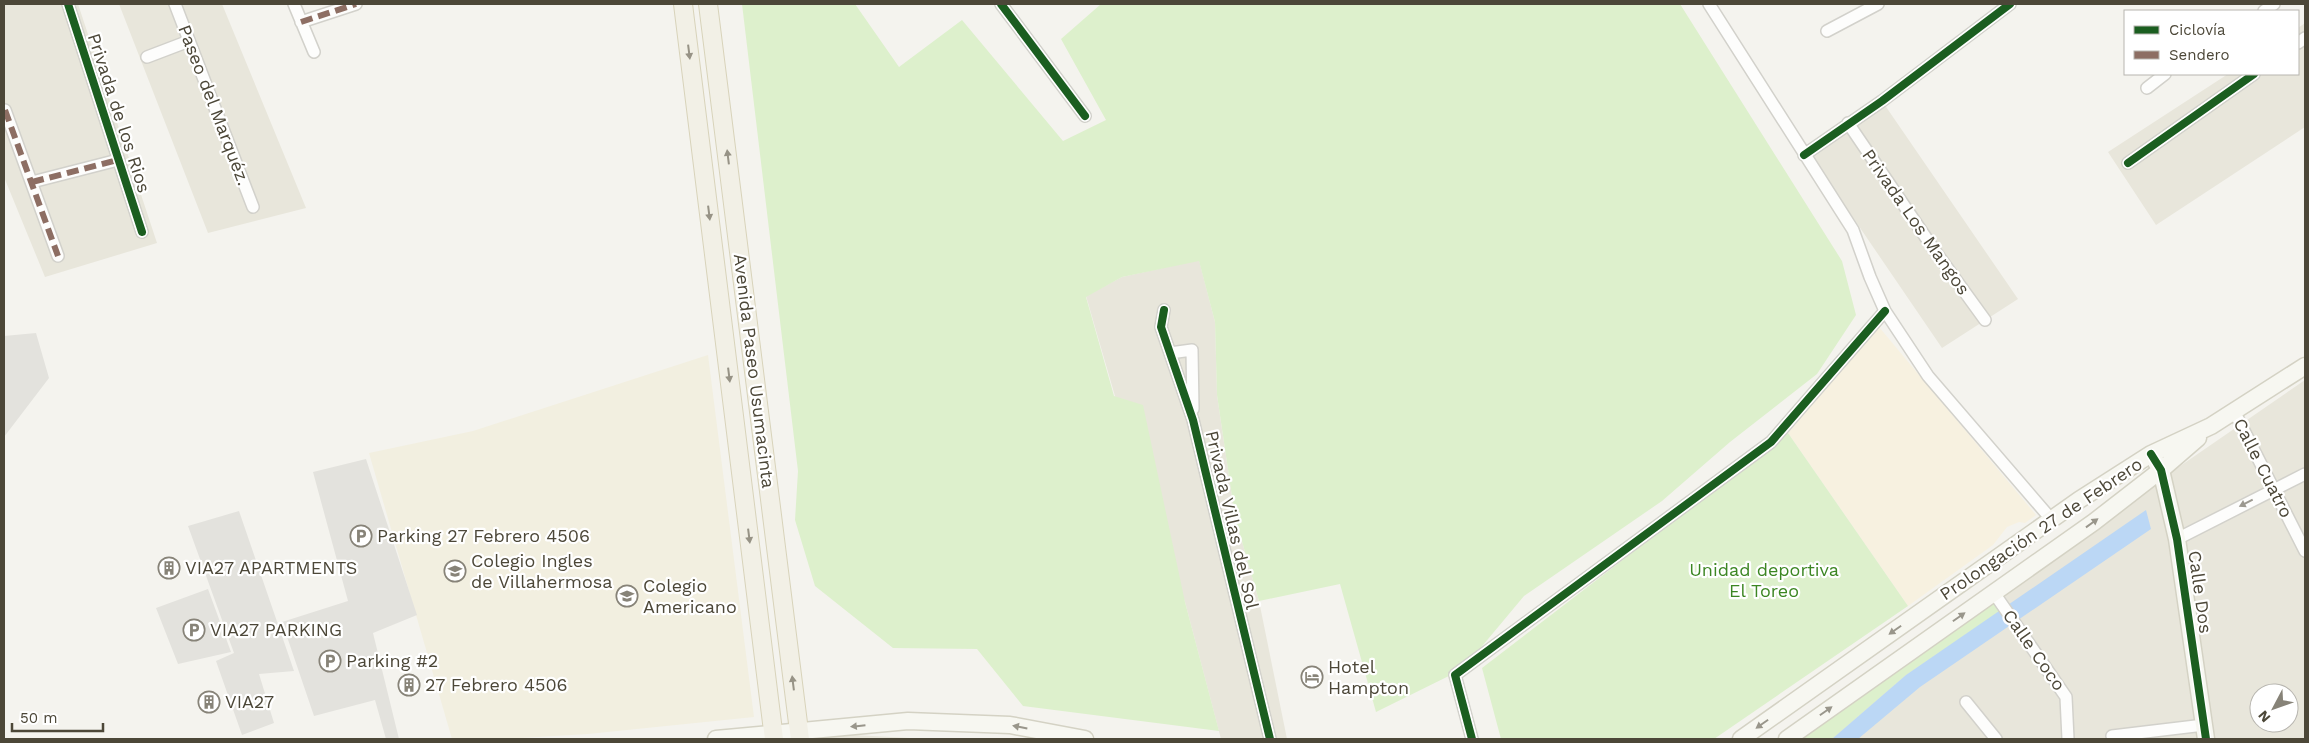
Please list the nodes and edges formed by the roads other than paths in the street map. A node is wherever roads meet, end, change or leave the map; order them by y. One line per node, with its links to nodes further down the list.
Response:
1 (68, 4): 23 (street, Privada de los Rios)
2 (175, 4): 13 (street, Paseo del Marquéz.)
3 (294, 4): 11 (street)
4 (356, 4): 11 (street)
5 (683, 4): 49 (main road, Avenida Paseo Usumacinta, one-way to 49)
6 (708, 4): 47 (main road, Avenida Paseo Usumacinta, one-way to 6)
7 (1001, 4): 20 (street)
8 (1709, 4): 22 (street)
9 (1878, 4): 12 (street)
10 (2010, 4): 21 (street)
11 (301, 22): 14 (street)
12 (1827, 31)
13 (189, 40): 15 (street); 26 (street, Paseo del Marquéz.)
14 (314, 52)
15 (147, 57)
16 (2164, 75): 18 (street)
17 (2253, 75): 24 (street)
18 (2146, 88)
19 (5, 110): 25 (street)
20 (1085, 116)
21 (1848, 123): 22 (street); 31 (street, Privada Los Mangos)
22 (1804, 155): 30 (street)
23 (118, 160): 25 (street); 27 (street, Privada de los Rios)
24 (2128, 163)
25 (32, 182): 28 (street)
26 (253, 207)
27 (142, 232)
28 (58, 256)
29 (1164, 310): 32 (street, Privada Villas del Sol)
30 (1885, 311): 41 (street); 53 (street)
31 (1985, 320)
32 (1170, 353): 35 (street, Privada Villas del Sol); 35 (street)
33 (2305, 366): 34 (main road)
34 (2234, 411): 36 (main road); 40 (street, Calle Cuatro)
35 (1193, 420): 52 (street, Privada Villas del Sol)
36 (2211, 426): 37 (main road, Prolongación 27 de Febrero); 38 (main road, Prolongación 27 de Febrero)
37 (2151, 454): 38 (main road, Calle Dos); 41 (main road, Prolongación 27 de Febrero)
38 (2161, 470): 42 (main road, Calle Dos); 44 (main road, Prolongación 27 de Febrero, one-way to 38)
39 (2305, 474): 40 (street)
40 (2274, 489): 42 (street, one-way to 42); 43 (street, Calle Cuatro)
41 (2051, 519): 54 (main road, Prolongación 27 de Febrero, one-way to 54)
42 (2177, 539): 46 (main road, Calle Dos)
43 (2305, 549)
44 (1994, 593): 55 (main road, Prolongación 27 de Febrero, one-way to 44); 57 (street, Calle Coco)
45 (1966, 702): 56 (street)
46 (2205, 732): 48 (street)
47 (799, 735): 49 (main road); 51 (main road, one-way to 47)
48 (2112, 736)
49 (774, 737): 50 (main road)
50 (716, 739)
51 (1085, 739)
52 (1270, 739)
53 (1472, 739)
54 (1742, 739)
55 (1786, 739)
56 (1996, 739)
57 (2068, 739)

